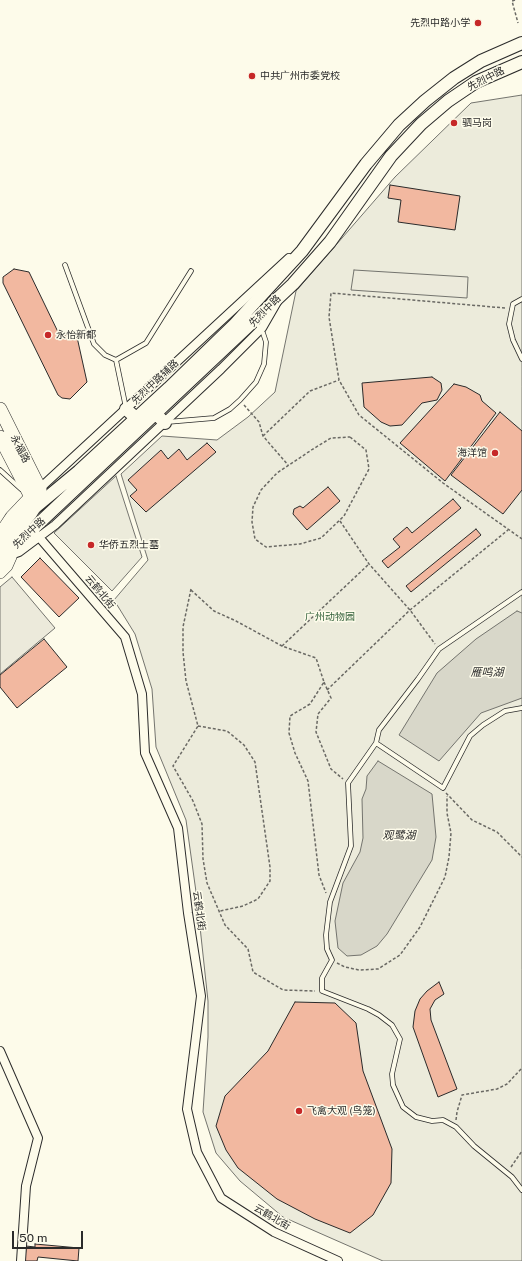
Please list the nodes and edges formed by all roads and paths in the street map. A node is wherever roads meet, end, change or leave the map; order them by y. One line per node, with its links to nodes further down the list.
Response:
1 (515, 0): 2 (path)
2 (518, 22)
3 (522, 43): 5 (main road, 先烈中路)
4 (522, 62): 6 (main road, 先烈中路)
5 (406, 118): 6 (main road); 7 (main road, 先烈中路)
6 (417, 128): 12 (main road, 先烈中路)
7 (316, 234): 17 (street, 先烈中路辅路); 20 (main road, 先烈中路)
8 (65, 265): 14 (lane)
9 (191, 271): 14 (lane)
10 (522, 299): 11 (lane)
11 (512, 308): 13 (lane); 15 (path)
12 (258, 325): 16 (lane); 19 (main road, 先烈中路); 21 (street)
13 (522, 359)
14 (116, 360): 17 (lane)
15 (339, 380): 22 (path); 29 (path)
16 (240, 400): 21 (lane); 22 (path)
17 (126, 409): 20 (main road); 27 (street, 先烈中路辅路)
18 (0, 410): 27 (main road, 永福路)
19 (156, 414): 21 (main road); 26 (main road, 先烈中路)
20 (136, 418): 27 (main road, 先烈中路)
21 (165, 423): 30 (street)
22 (263, 436): 24 (path)
23 (0, 437): 27 (main road, 永福路)
24 (288, 465): 28 (path); 28 (path)
25 (0, 470): 27 (lane)
26 (75, 491): 27 (main road); 30 (main road, 先烈中路)
27 (37, 499): 32 (main road)
28 (340, 521): 33 (path)
29 (508, 530): 31 (path); 36 (path)
30 (35, 534): 32 (main road, 先烈中路); 59 (street, 云鹤北街)
31 (522, 539)
32 (3, 548): 34 (street)
33 (369, 564): 36 (path); 37 (path)
34 (0, 572)
35 (522, 592): 38 (lane)
36 (410, 610): 38 (path); 40 (path)
37 (282, 646): 39 (path); 42 (path)
38 (439, 649): 43 (lane)
39 (324, 682): 40 (path); 48 (path)
40 (327, 690): 44 (path)
41 (522, 708): 45 (lane)
42 (198, 726): 49 (path); 49 (path)
43 (376, 742): 44 (lane); 45 (lane)
44 (348, 783): 48 (lane)
45 (443, 788): 46 (path)
46 (447, 796): 47 (path); 50 (path)
47 (522, 857)
48 (330, 902): 50 (lane)
49 (219, 911): 51 (path)
50 (332, 960): 51 (lane)
51 (322, 991): 54 (lane)
52 (0, 1050): 58 (street)
53 (522, 1068): 54 (path)
54 (456, 1127): 56 (lane)
55 (522, 1151): 56 (path)
56 (512, 1177): 57 (lane)
57 (522, 1190)
58 (21, 1261)
59 (338, 1261)

